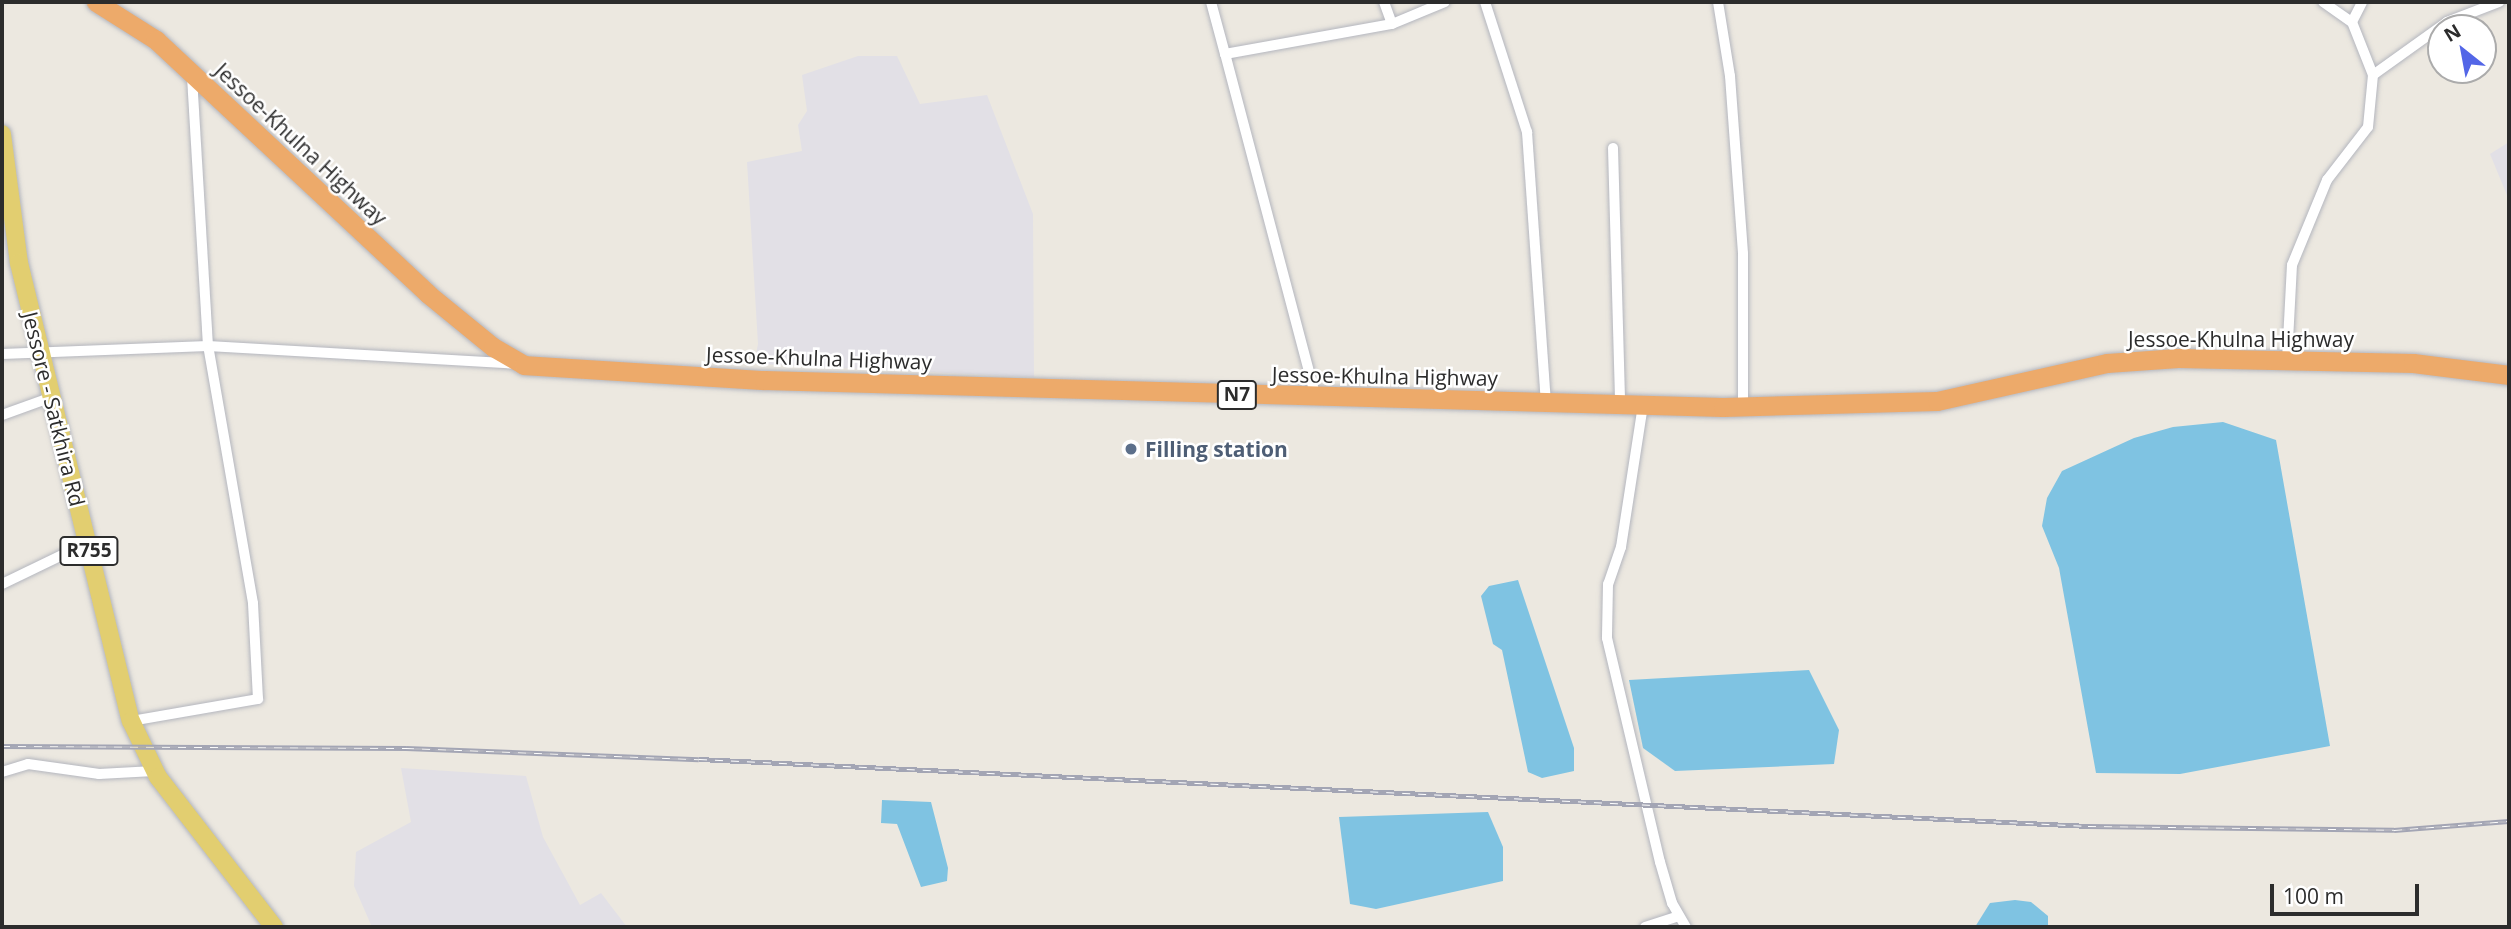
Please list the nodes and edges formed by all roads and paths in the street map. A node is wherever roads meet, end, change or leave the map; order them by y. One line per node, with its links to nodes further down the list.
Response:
1 (96, 2): 13 (highway, Jessoe-Khulna Highway / N7)
2 (1211, 2): 12 (street)
3 (1384, 2): 11 (street)
4 (1445, 2): 11 (street)
5 (1485, 2): 25 (street)
6 (1718, 2): 28 (street)
7 (2323, 2): 10 (street)
8 (2361, 2): 10 (street)
9 (2499, 2): 14 (street)
10 (2353, 22): 14 (street)
11 (1392, 24): 12 (street)
12 (1225, 54): 24 (street)
13 (192, 72): 17 (street); 21 (highway, Jessoe-Khulna Highway / N7)
14 (2373, 75): 20 (street)
15 (2, 134): 19 (main road, Jessore - Satkhira Rd / R755)
16 (1613, 148): 26 (street)
17 (208, 346): 19 (street); 21 (street); 32 (street)
18 (2, 355): 19 (street)
19 (41, 355): 23 (main road, Jessore - Satkhira Rd / R755)
20 (2287, 360): 22 (highway, Jessoe-Khulna Highway / N7); 28 (highway, Jessoe-Khulna Highway / N7)
21 (524, 365): 24 (highway, Jessoe-Khulna Highway / N7)
22 (2509, 374)
23 (51, 397): 29 (street); 30 (main road, Jessore - Satkhira Rd / R755)
24 (1316, 398): 25 (highway, Jessoe-Khulna Highway / N7)
25 (1546, 404): 26 (highway, Jessoe-Khulna Highway / N7)
26 (1620, 404): 27 (highway, Jessoe-Khulna Highway / N7)
27 (1643, 405): 28 (highway, Jessoe-Khulna Highway / N7); 35 (street)
28 (1743, 406)
29 (2, 415)
30 (87, 543): 31 (street); 32 (main road, Jessore - Satkhira Rd / R755)
31 (2, 584)
32 (131, 721): 33 (main road, Jessore - Satkhira Rd / R755)
33 (154, 771): 34 (street); 36 (main road, Jessore - Satkhira Rd / R755)
34 (2, 772)
35 (1678, 916): 37 (street); 38 (street)
36 (274, 927)
37 (1644, 927)
38 (1686, 927)

